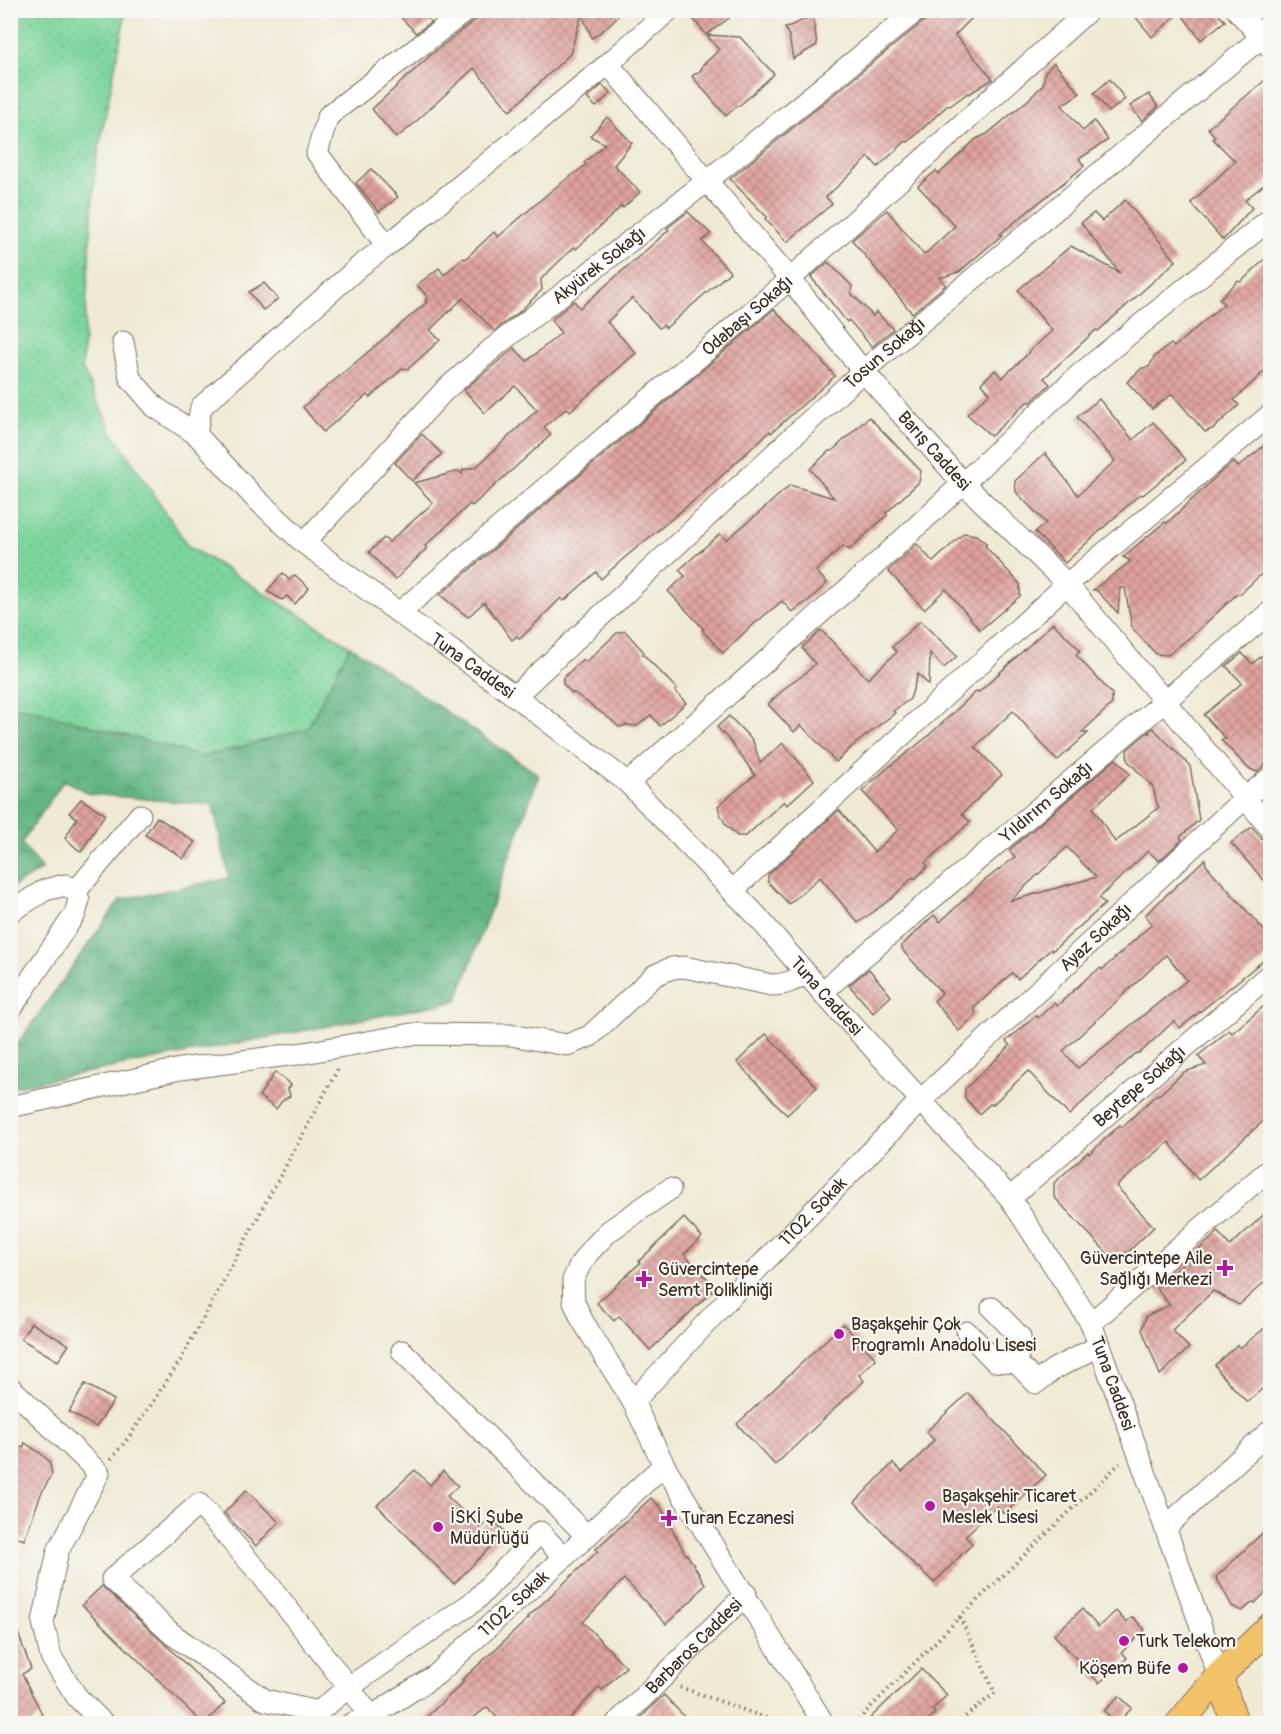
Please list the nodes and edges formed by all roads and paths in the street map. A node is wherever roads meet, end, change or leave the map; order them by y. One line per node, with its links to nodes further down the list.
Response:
1 (467, 10): 11 (street)
2 (669, 10): 6 (street)
3 (917, 10): 9 (street, Akyürek Sokağı)
4 (1089, 10): 12 (street, Odabaşı Sokağı)
5 (1237, 10): 7 (street)
6 (643, 20): 8 (street)
7 (1268, 38): 14 (street, Tosun Sokağı)
8 (608, 64): 9 (street, Barış Caddesi); 11 (street)
9 (707, 182): 12 (street, Barış Caddesi); 18 (street, Akyürek Sokağı)
10 (1270, 219): 17 (street)
11 (387, 246): 16 (street)
12 (790, 279): 14 (street, Barış Caddesi); 21 (street, Odabaşı Sokağı)
13 (123, 342): 16 (street, Tuna Caddesi)
14 (863, 371): 17 (street, Barış Caddesi); 22 (street, Tosun Sokağı)
15 (1270, 415): 19 (street)
16 (196, 434): 18 (street, Tuna Caddesi)
17 (963, 483): 19 (street, Barış Caddesi); 25 (street)
18 (304, 543): 21 (street, Tuna Caddesi)
19 (1066, 584): 23 (street, Barış Caddesi); 30 (street)
20 (1270, 612): 23 (street, Yıldırım Sokağı)
21 (399, 613): 22 (street, Tuna Caddesi)
22 (515, 696): 25 (street, Tuna Caddesi)
23 (1164, 702): 26 (street, Barış Caddesi); 34 (street, Yıldırım Sokağı)
24 (1270, 778): 26 (street, Ayaz Sokağı)
25 (628, 783): 30 (street, Tuna Caddesi)
26 (1245, 798): 28 (street, Barış Caddesi); 37 (street, Ayaz Sokağı)
27 (140, 814): 29 (street)
28 (1270, 828)
29 (76, 891): 31 (street); 35 (street)
30 (732, 891): 32 (street, Tuna Caddesi)
31 (10, 912)
32 (806, 973): 34 (street, Tuna Caddesi); 36 (street)
33 (1270, 974): 41 (street, Beytepe Sokağı)
34 (822, 992): 37 (street, Tuna Caddesi)
35 (10, 1010)
36 (351, 1044): 38 (street); 53 (path)
37 (921, 1100): 41 (street, Tuna Caddesi); 49 (street, 1102. Sokak)
38 (10, 1107)
39 (1270, 1168): 43 (street)
40 (670, 1190): 49 (street)
41 (1010, 1198): 43 (street, Tuna Caddesi)
42 (992, 1308): 47 (street)
43 (1091, 1323): 45 (street, Tuna Caddesi)
44 (967, 1332): 47 (street)
45 (1099, 1346): 47 (street); 51 (street, Tuna Caddesi)
46 (402, 1351): 55 (street)
47 (1017, 1363)
48 (10, 1387): 53 (street)
49 (633, 1402): 52 (street)
50 (1270, 1431): 54 (street)
51 (1136, 1448): 54 (street, Tuna Caddesi); 58 (path)
52 (664, 1465): 55 (street, 1102. Sokak); 57 (street)
53 (99, 1473): 64 (street)
54 (1165, 1528): 60 (street, Tuna Caddesi)
55 (587, 1536): 56 (street, 1102. Sokak)
56 (564, 1558): 62 (street); 63 (street, 1102. Sokak)
57 (746, 1594): 61 (street, Barbaros Caddesi); 68 (street)
58 (960, 1617): 69 (path); 70 (path)
59 (1270, 1627): 60 (main road)
60 (1219, 1676): 71 (main road); 72 (main road, Tuna Caddesi)
61 (660, 1680): 66 (street, Barbaros Caddesi); 67 (path)
62 (349, 1688): 62 (street); 63 (street)
63 (374, 1720): 65 (street, 1102. Sokak)
64 (104, 1724)
65 (351, 1724)
66 (616, 1724)
67 (783, 1724)
68 (824, 1724)
69 (854, 1724)
70 (956, 1724)
71 (1179, 1724)
72 (1235, 1724)

